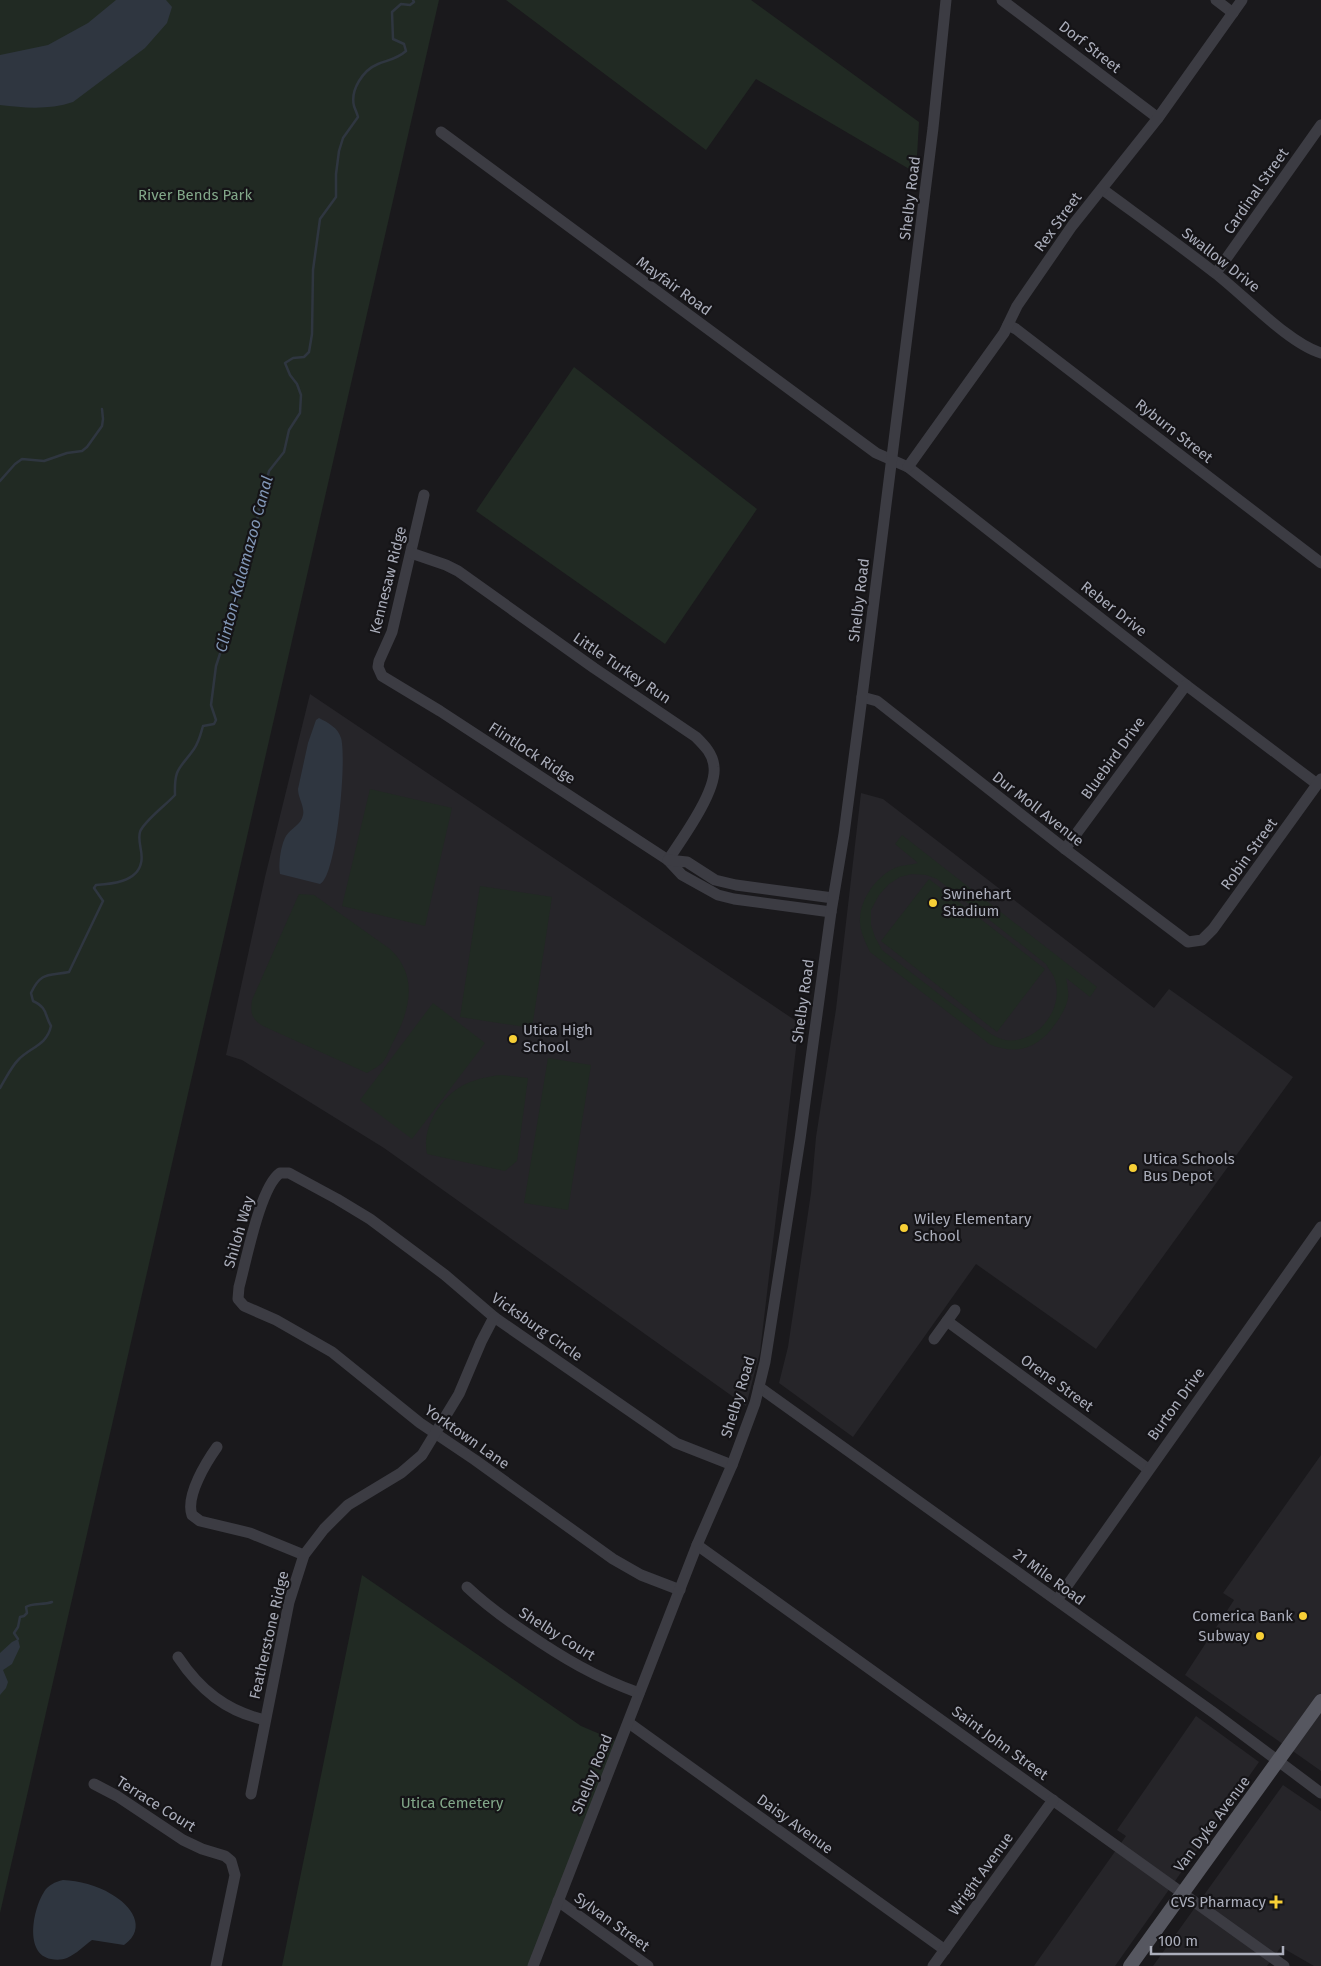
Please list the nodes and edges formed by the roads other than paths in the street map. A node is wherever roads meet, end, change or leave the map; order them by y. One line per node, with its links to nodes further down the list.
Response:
1 (946, 0): 13 (street, Shelby Road)
2 (1002, 0): 6 (street, Dorf Street)
3 (1216, 0): 5 (street)
4 (1242, 0): 5 (street, Rex Street)
5 (1233, 13): 6 (street, Rex Street)
6 (1158, 118): 9 (street, Rex Street)
7 (1321, 125): 10 (street, Cardinal Street)
8 (441, 132): 13 (street, Mayfair Road)
9 (1102, 188): 10 (street, Swallow Drive); 11 (street, Rex Street)
10 (1216, 274): 12 (street, Swallow Drive)
11 (1008, 325): 14 (street, Rex Street); 17 (street, Ryburn Street)
12 (1321, 352)
13 (891, 460): 14 (street, Reber Drive); 20 (street, Shelby Road)
14 (908, 468): 19 (street, Reber Drive)
15 (424, 495): 16 (street, Kennesaw Ridge)
16 (411, 554): 18 (street, Kennesaw Ridge); 23 (street, Little Turkey Run)
17 (1321, 564)
18 (380, 672): 23 (street, Flintlock Ridge)
19 (1186, 684): 21 (street, Reber Drive); 22 (street, Bluebird Drive)
20 (862, 697): 22 (street, Dur Moll Avenue); 25 (street, Shelby Road)
21 (1319, 781): 28 (street, Robin Street)
22 (1065, 849): 28 (street, Dur Moll Avenue)
23 (668, 860): 24 (street, Flintlock Ridge); 26 (street, Flintlock Ridge)
24 (743, 886): 25 (street, Flintlock Ridge); 26 (street)
25 (833, 898): 27 (street, Shelby Road)
26 (740, 900): 27 (street, Flintlock Ridge)
27 (831, 912): 36 (street, Shelby Road)
28 (1196, 942)
29 (280, 1173): 31 (street, Shiloh Way); 33 (street, Vicksburg Circle)
30 (1321, 1227): 40 (street, Burton Drive)
31 (240, 1303): 37 (street, Yorktown Lane)
32 (955, 1310): 34 (street)
33 (494, 1317): 37 (street, Featherstone Ridge); 39 (street, Vicksburg Circle)
34 (947, 1320): 35 (street); 40 (street, Orene Street)
35 (934, 1339)
36 (759, 1387): 39 (street, Shelby Road); 45 (street, 21 Mile Road)
37 (436, 1434): 42 (street, Featherstone Ridge); 44 (street, Yorktown Lane)
38 (218, 1447): 42 (street)
39 (732, 1465): 41 (street, Shelby Road)
40 (1148, 1469): 45 (street, Burton Drive)
41 (697, 1545): 44 (street, Shelby Road); 55 (street, Saint John Street)
42 (304, 1555): 49 (street, Featherstone Ridge)
43 (467, 1587): 47 (street, Shelby Court)
44 (680, 1590): 47 (street, Shelby Road)
45 (1057, 1600): 51 (street, 21 Mile Road)
46 (178, 1657): 49 (street)
47 (639, 1693): 50 (street, Shelby Road)
48 (1321, 1701): 51 (main road, Van Dyke Avenue)
49 (265, 1720): 54 (street, Featherstone Ridge)
50 (629, 1723): 57 (street, Shelby Road); 58 (street, Daisy Avenue)
51 (1279, 1760): 53 (street, 21 Mile Road); 56 (main road, Van Dyke Avenue)
52 (94, 1784): 59 (street, Terrace Court)
53 (1321, 1792)
54 (251, 1794)
55 (1053, 1800): 56 (street, Saint John Street); 58 (street, Wright Avenue)
56 (1182, 1893): 63 (main road, Van Dyke Avenue); 64 (street, Saint John Street)
57 (558, 1901): 60 (street, Shelby Road); 61 (street, Sylvan Street)
58 (944, 1950): 62 (street, Wright Avenue)
59 (216, 1966)
60 (532, 1966)
61 (648, 1966)
62 (933, 1966)
63 (1130, 1966)
64 (1284, 1966)

